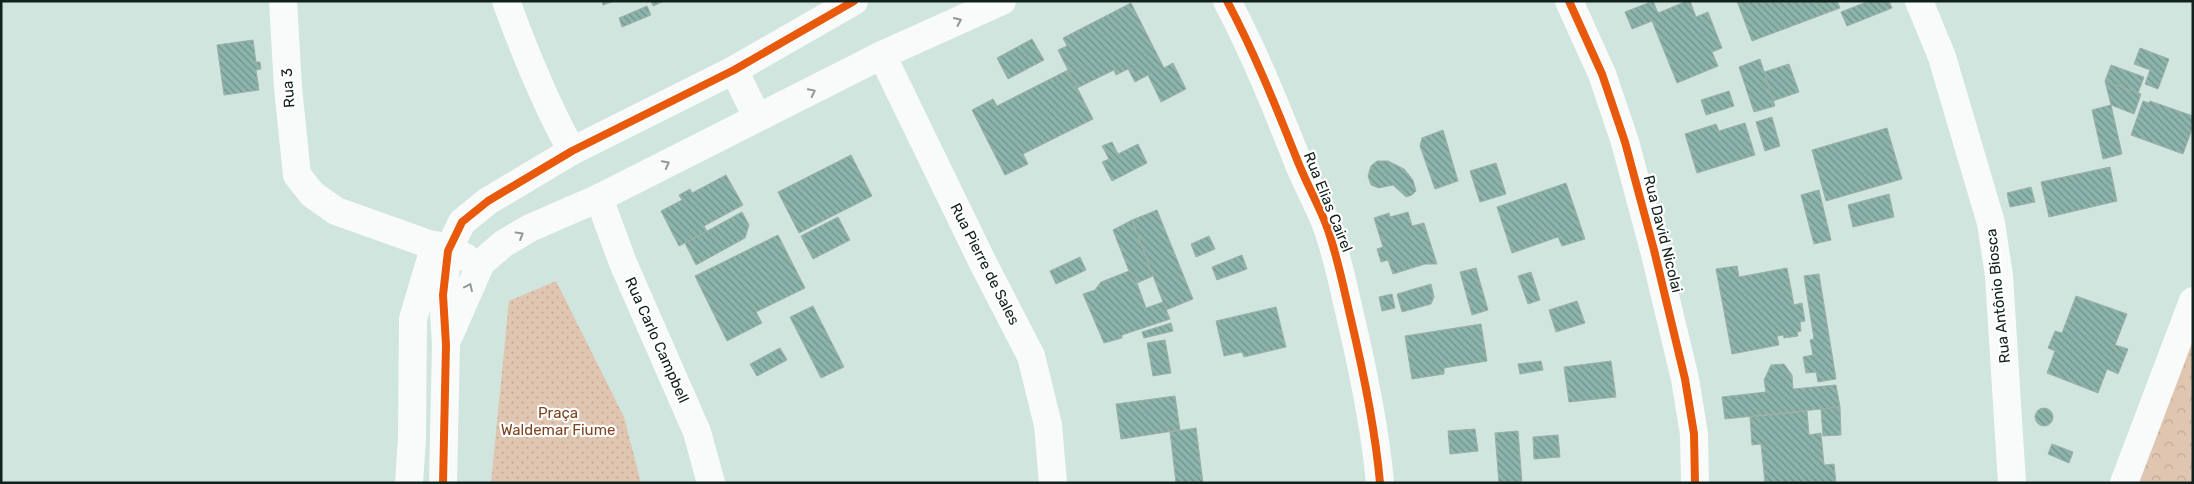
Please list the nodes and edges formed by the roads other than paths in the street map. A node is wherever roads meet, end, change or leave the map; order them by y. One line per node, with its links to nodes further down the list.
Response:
1 (283, 1): 13 (street, Rua 3)
2 (506, 1): 11 (street)
3 (854, 1): 9 (street)
4 (1002, 1): 8 (street, one-way to 4)
5 (1226, 1): 21 (street, Rua Elias Cairel)
6 (1570, 1): 22 (street, Rua David Nicolai)
7 (1919, 1): 23 (street, Rua Antônio Biosca)
8 (882, 55): 10 (street, one-way to 8); 20 (street, Rua Pierre de Sales)
9 (734, 70): 10 (street); 11 (street)
10 (757, 117): 12 (street, one-way to 10)
11 (572, 151): 13 (street)
12 (599, 198): 14 (street, one-way to 12); 19 (street, Rua Carlo Campbell)
13 (442, 248): 14 (street); 16 (street); 17 (street)
14 (480, 263): 16 (street, one-way to 14)
15 (2193, 301): 24 (street)
16 (446, 344): 18 (street)
17 (409, 483)
18 (443, 483)
19 (711, 483)
20 (1053, 483)
21 (1380, 483)
22 (1695, 483)
23 (2012, 483)
24 (2124, 483)

